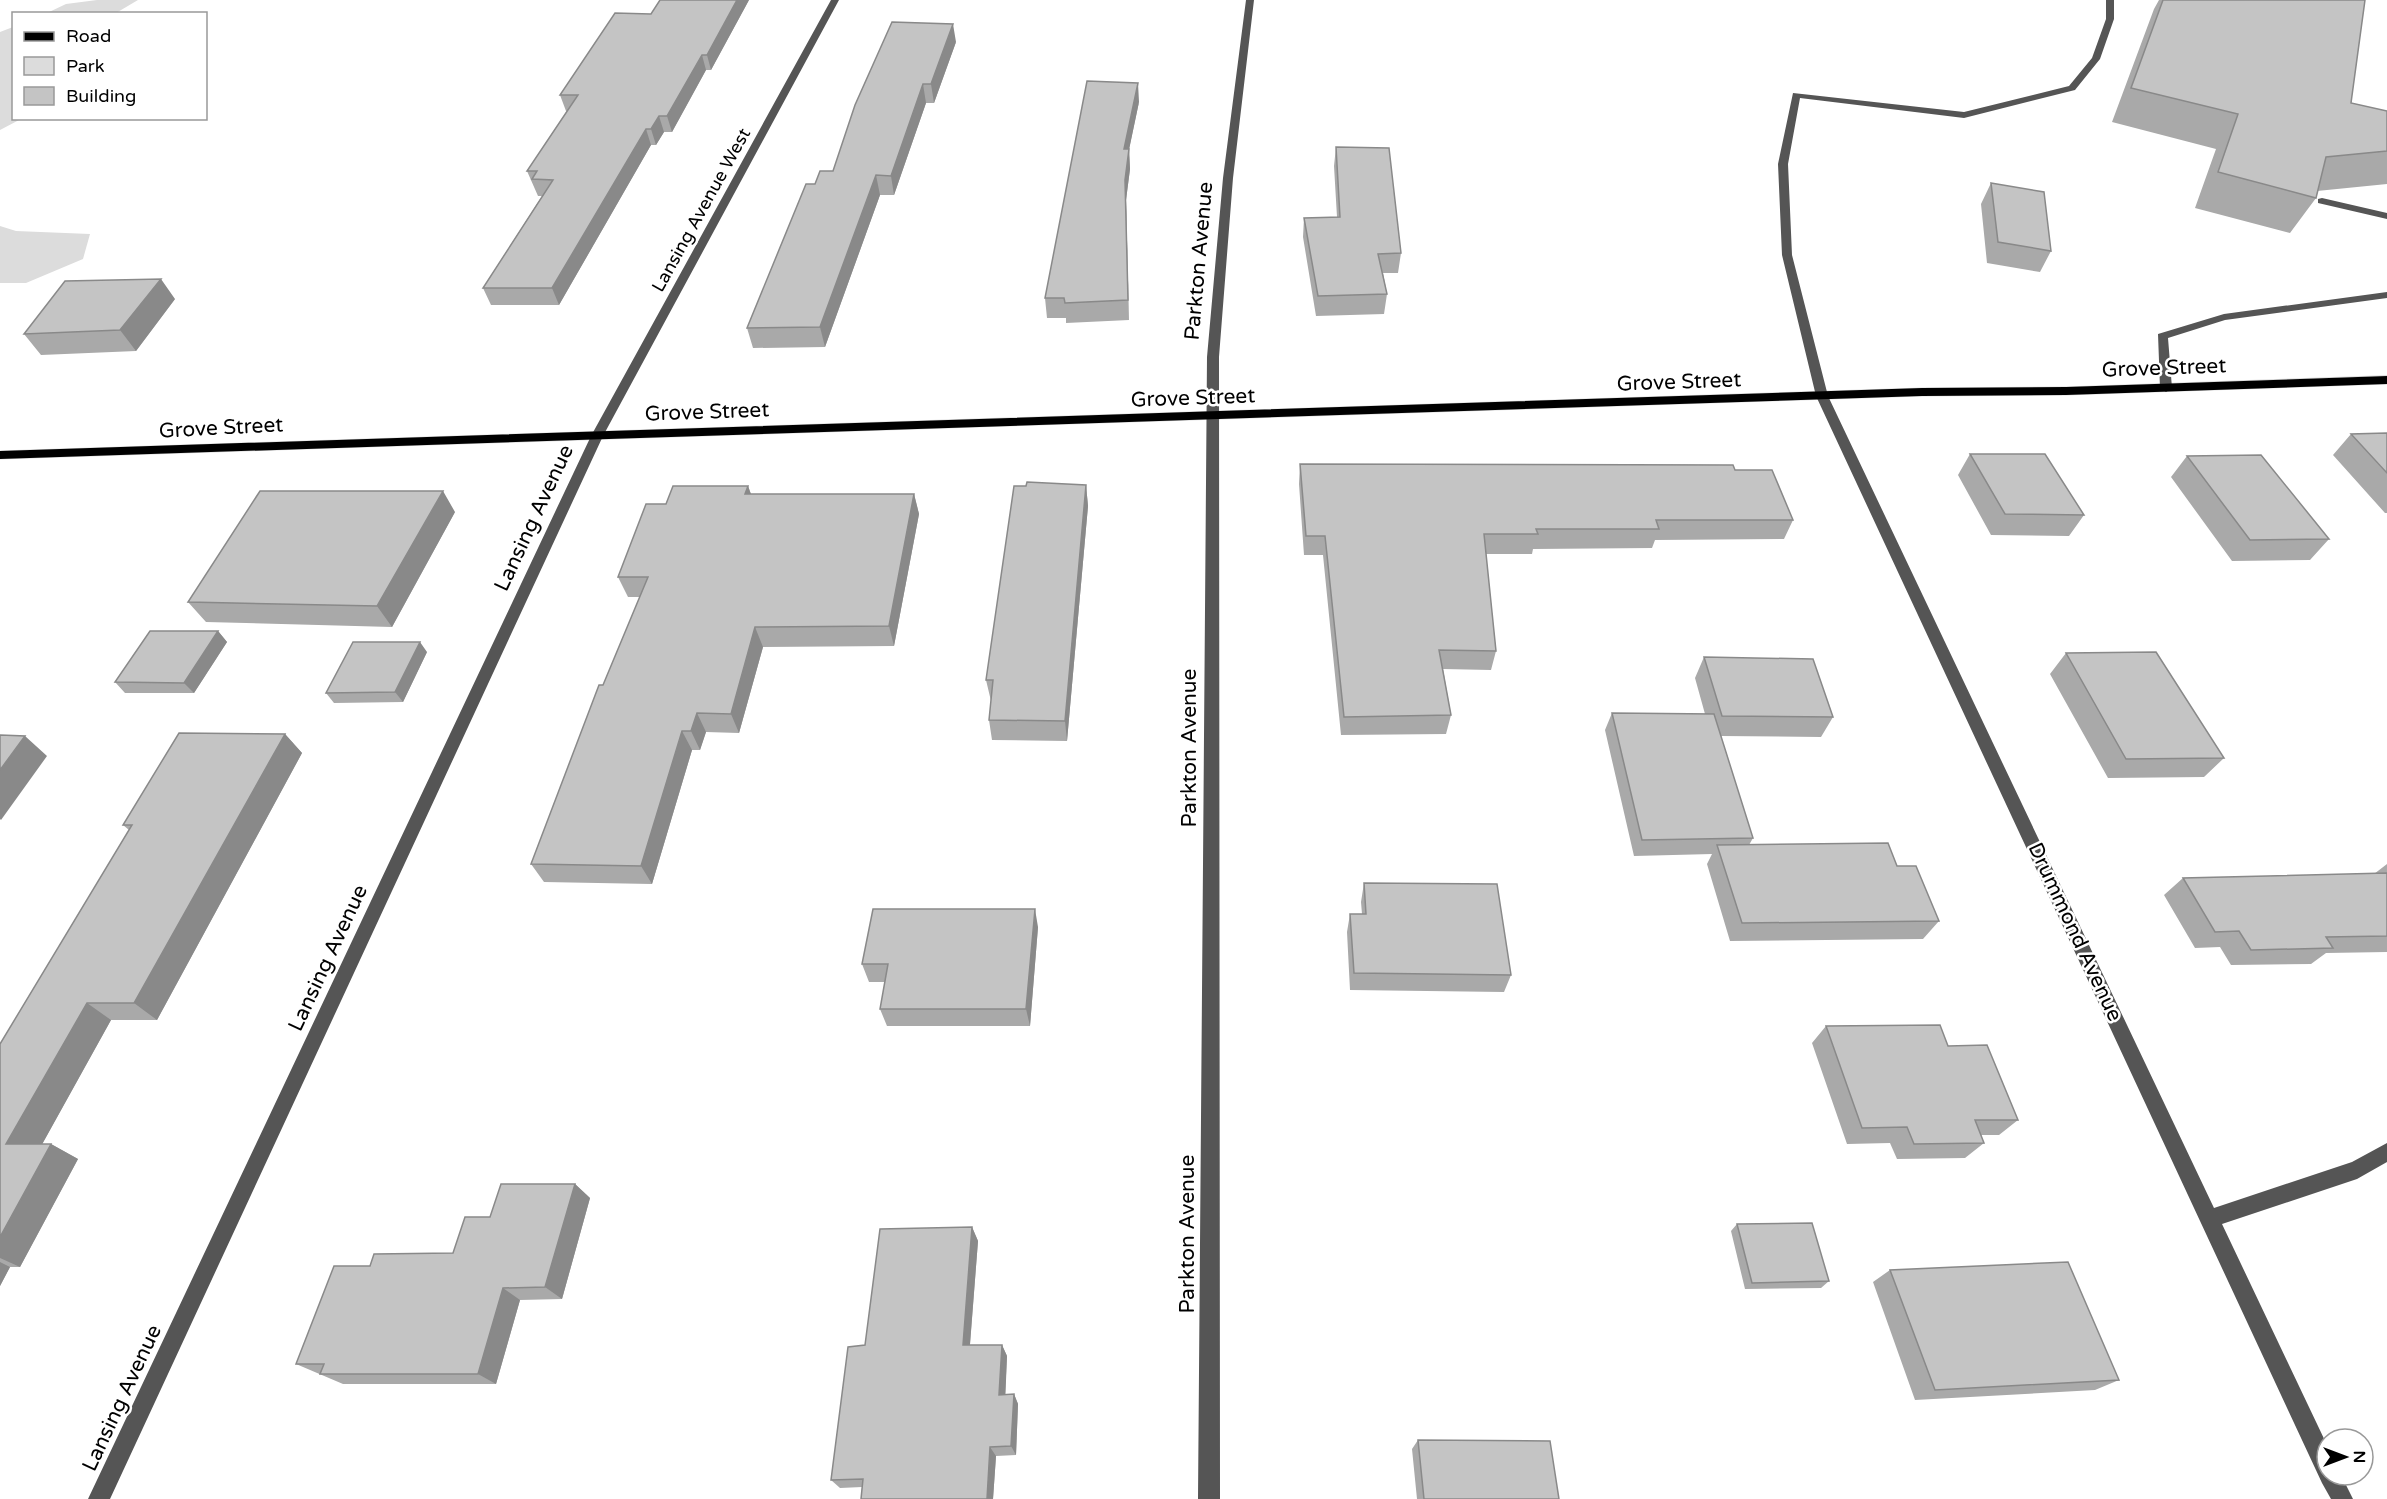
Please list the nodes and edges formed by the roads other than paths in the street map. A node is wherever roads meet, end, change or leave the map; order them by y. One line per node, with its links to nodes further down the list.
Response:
1 (834, 0): 11 (street, Lansing Avenue West)
2 (1250, 0): 10 (street, Parkton Avenue)
3 (2110, 0): 9 (street, Drummond Avenue)
4 (2322, 201): 5 (street)
5 (2387, 216)
6 (2387, 295): 8 (street)
7 (2387, 380): 8 (main road, Grove Street)
8 (2166, 388): 9 (main road, Grove Street)
9 (1822, 396): 10 (main road, Grove Street); 14 (street, Drummond Avenue)
10 (1212, 416): 11 (main road, Grove Street); 17 (street, Parkton Avenue)
11 (597, 436): 12 (main road, Grove Street); 16 (street, Lansing Avenue)
12 (0, 455)
13 (2387, 1152): 14 (street)
14 (2210, 1219): 15 (street, Drummond Avenue)
15 (2315, 1442)
16 (99, 1499)
17 (1209, 1499)

